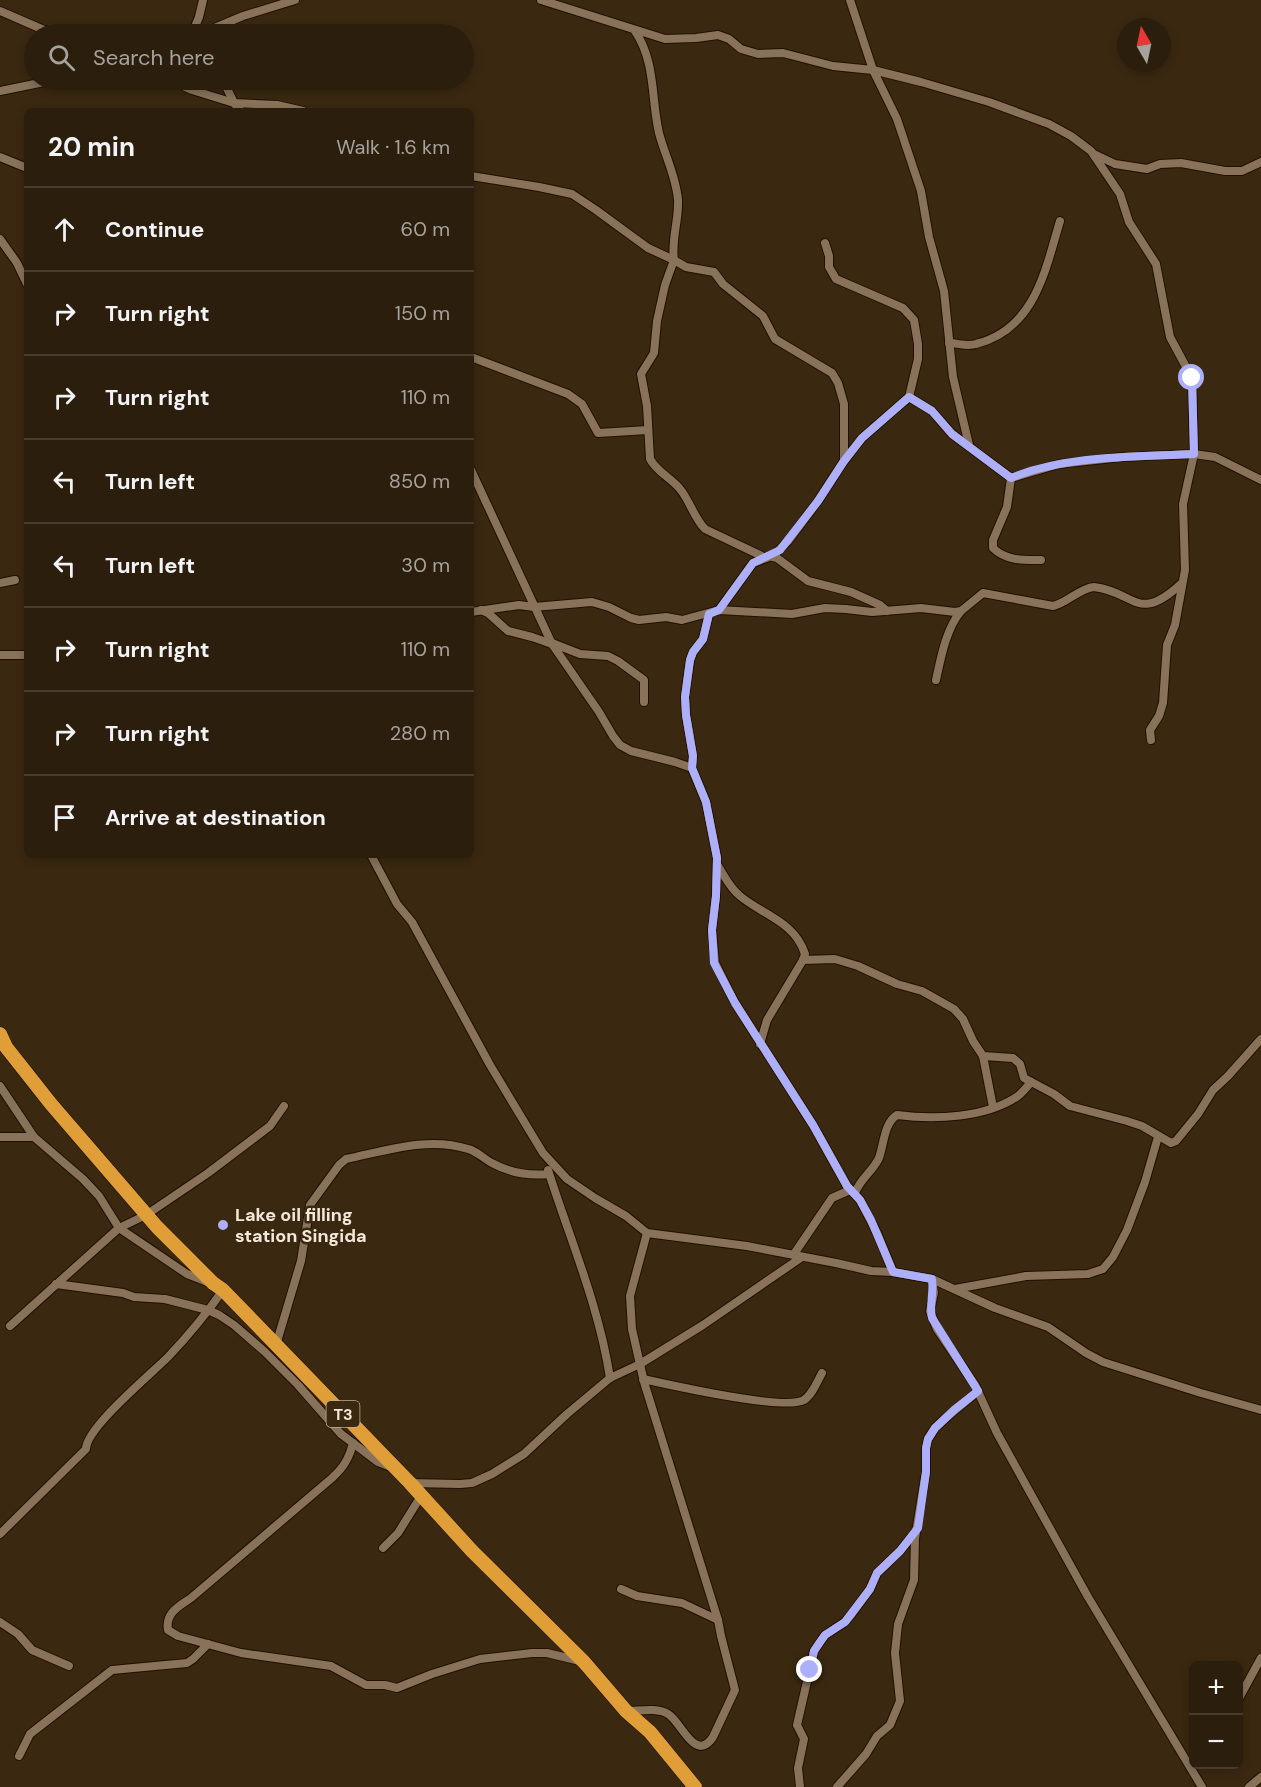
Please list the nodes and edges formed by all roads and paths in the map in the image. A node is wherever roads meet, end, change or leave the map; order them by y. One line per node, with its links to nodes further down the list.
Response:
1 (203, 0): 7 (street)
2 (295, 0): 8 (street)
3 (541, 0): 9 (street)
4 (850, 0): 10 (street)
5 (0, 10): 6 (street)
6 (31, 24)
7 (196, 24)
8 (224, 24)
9 (635, 31): 10 (street); 26 (street)
10 (873, 70): 18 (street); 30 (street)
11 (24, 86): 14 (street)
12 (192, 90): 15 (street)
13 (228, 90): 15 (street)
14 (0, 91)
15 (234, 103): 16 (street); 17 (street)
16 (238, 108)
17 (290, 108)
18 (1091, 151): 20 (street); 35 (street)
19 (0, 157): 21 (street)
20 (1261, 162)
21 (24, 167)
22 (474, 176): 26 (street)
23 (1060, 221): 30 (street)
24 (0, 239): 27 (street)
25 (825, 243): 32 (street)
26 (674, 260): 33 (street); 36 (street)
27 (16, 262): 28 (street); 29 (street)
28 (24, 271)
29 (24, 278)
30 (949, 343): 34 (street)
31 (474, 358): 33 (street)
32 (909, 397): 34 (street); 36 (street)
33 (648, 430): 40 (street)
34 (969, 445): 38 (street)
35 (1194, 454): 38 (street); 39 (street); 44 (street)
36 (844, 461): 40 (street)
37 (474, 476): 45 (street)
38 (1011, 478): 41 (street)
39 (1261, 480)
40 (767, 557): 49 (street); 51 (street)
41 (1041, 560)
42 (15, 580): 43 (street)
43 (0, 583)
44 (1181, 584): 52 (street); 59 (street)
45 (526, 588): 46 (street); 47 (street)
46 (512, 605): 47 (street); 48 (street)
47 (534, 608): 53 (street); 54 (street)
48 (482, 610): 50 (street); 54 (street)
49 (719, 610): 51 (street); 53 (street)
50 (474, 611)
51 (887, 611): 52 (street)
52 (961, 611): 57 (street)
53 (709, 614): 60 (street)
54 (551, 644): 58 (street); 60 (street)
55 (24, 655): 56 (street)
56 (0, 656)
57 (936, 680)
58 (644, 702)
59 (1151, 740)
60 (692, 768): 62 (street)
61 (373, 858): 75 (street)
62 (718, 866): 63 (street); 66 (street)
63 (803, 960): 66 (street); 67 (street)
64 (0, 1034): 78 (highway, T3)
65 (1261, 1039): 74 (street)
66 (760, 1044): 77 (street)
67 (983, 1056): 68 (street); 71 (street)
68 (1031, 1082): 71 (street); 74 (street)
69 (0, 1086): 73 (street)
70 (285, 1106): 78 (street)
71 (993, 1107): 77 (street)
72 (0, 1137): 73 (street)
73 (34, 1137): 79 (street)
74 (1158, 1137): 88 (street)
75 (543, 1153): 76 (street); 80 (street)
76 (549, 1174): 91 (street); 94 (street)
77 (852, 1192): 82 (street); 83 (street)
78 (146, 1215): 79 (street); 87 (highway, T3)
79 (119, 1228): 86 (street); 87 (street)
80 (647, 1233): 81 (street); 92 (street)
81 (775, 1253): 82 (street); 84 (street)
82 (798, 1256): 83 (street); 84 (street)
83 (893, 1272): 85 (street)
84 (776, 1276): 92 (street)
85 (932, 1279): 88 (street); 96 (street)
86 (56, 1284): 89 (street); 90 (street)
87 (218, 1287): 89 (street); 91 (highway, T3)
88 (955, 1289): 97 (street)
89 (208, 1310): 98 (street); 103 (street)
90 (10, 1326)
91 (276, 1345): 99 (highway, T3)
92 (640, 1364): 94 (street); 95 (street)
93 (822, 1373): 95 (street)
94 (610, 1378): 100 (street)
95 (644, 1379): 106 (street)
96 (978, 1391): 102 (street); 116 (street)
97 (1261, 1410)
98 (353, 1443): 99 (street); 108 (street)
99 (395, 1468): 100 (highway, T3)
100 (410, 1483): 101 (highway, T3)
101 (421, 1496): 104 (street); 110 (highway, T3)
102 (918, 1528): 119 (street); 120 (street)
103 (0, 1534)
104 (382, 1548)
105 (621, 1589): 106 (street)
106 (718, 1620): 113 (street)
107 (0, 1622): 111 (street)
108 (208, 1644): 110 (street); 114 (street)
109 (1261, 1658): 112 (street)
110 (584, 1662): 113 (highway, T3)
111 (69, 1666)
112 (1243, 1692)
113 (626, 1711): 118 (highway, T3)
114 (19, 1756)
115 (1197, 1769): 116 (street)
116 (1194, 1773): 121 (street)
117 (1261, 1777): 122 (street)
118 (694, 1787)
119 (800, 1787)
120 (837, 1787)
121 (1202, 1787)
122 (1249, 1787)

